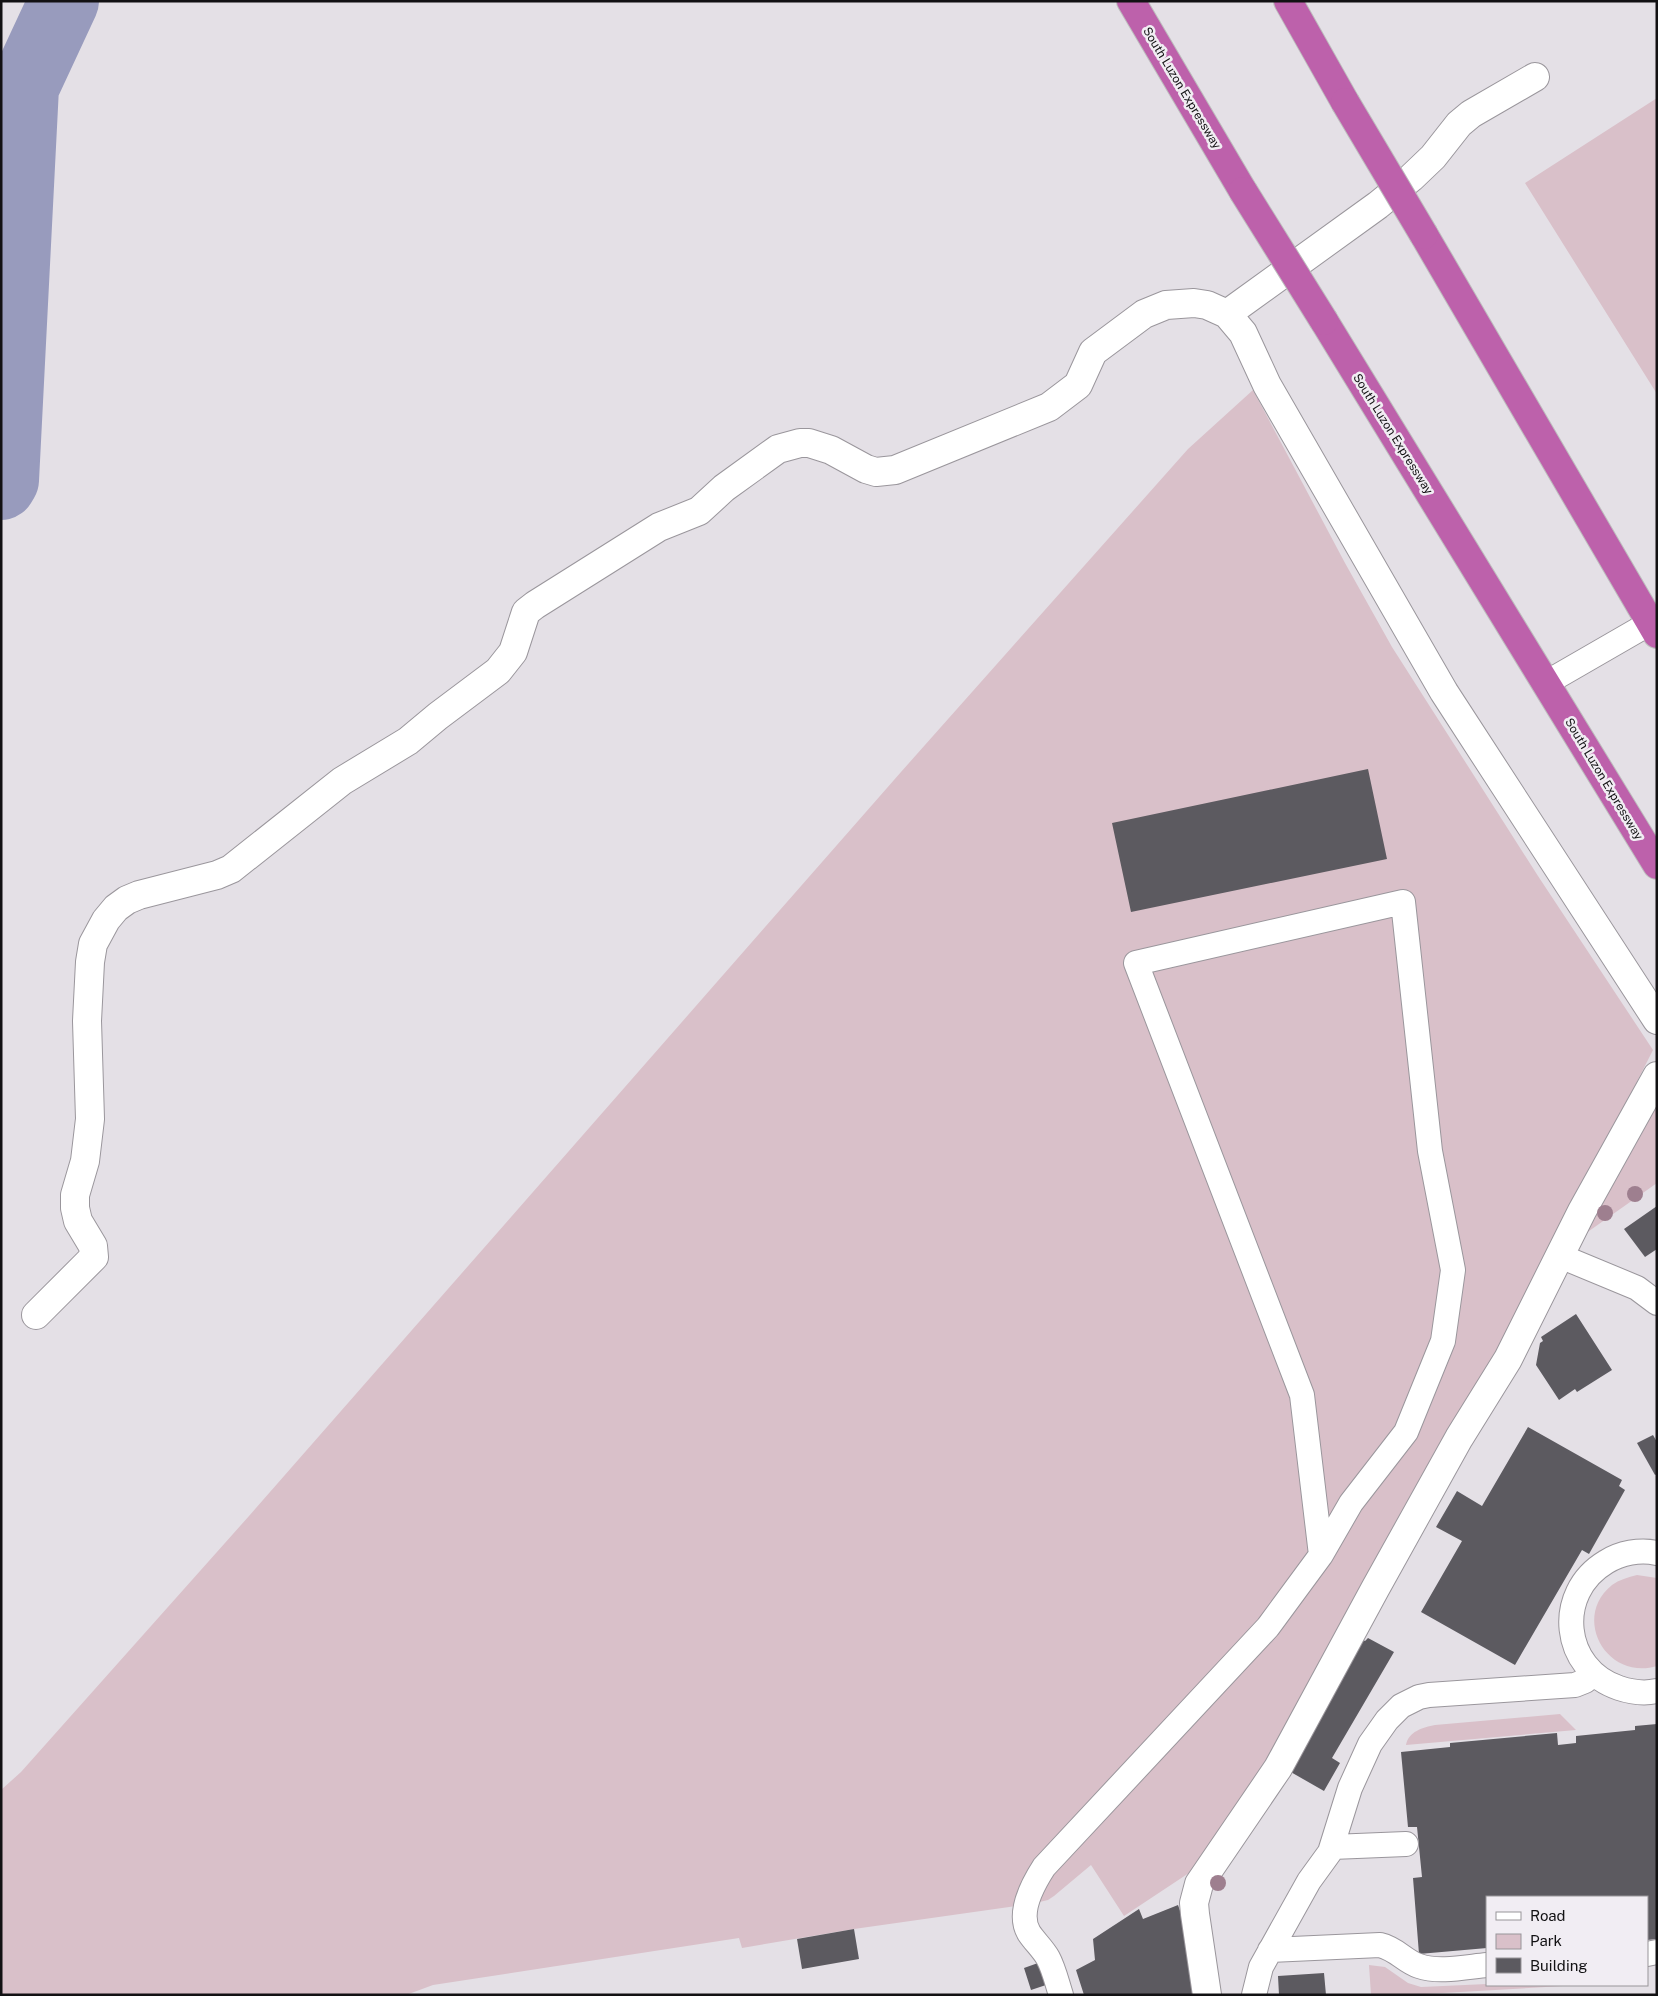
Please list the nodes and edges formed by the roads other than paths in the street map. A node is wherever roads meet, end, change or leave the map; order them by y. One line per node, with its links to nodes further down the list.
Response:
1 (1131, 1): 6 (highway, South Luzon Expressway, bridge)
2 (1288, 1): 5 (highway, bridge)
3 (1535, 77): 4 (street)
4 (1227, 314): 8 (street); 12 (street)
5 (1653, 629): 6 (lane)
6 (1546, 683): 7 (highway, South Luzon Expressway)
7 (1657, 865)
8 (1657, 1020)
9 (1657, 1076): 10 (street)
10 (1560, 1256): 11 (lane); 22 (street)
11 (1657, 1302)
12 (36, 1315)
13 (1657, 1554): 15 (lane)
14 (1321, 1555): 14 (lane); 21 (lane)
15 (1594, 1674): 16 (lane); 18 (lane)
16 (1657, 1691)
17 (1406, 1844): 18 (lane)
18 (1332, 1847): 19 (lane)
19 (1270, 1950): 20 (lane); 23 (lane)
20 (1486, 1965)
21 (1061, 1995)
22 (1207, 1995)
23 (1254, 1995)

